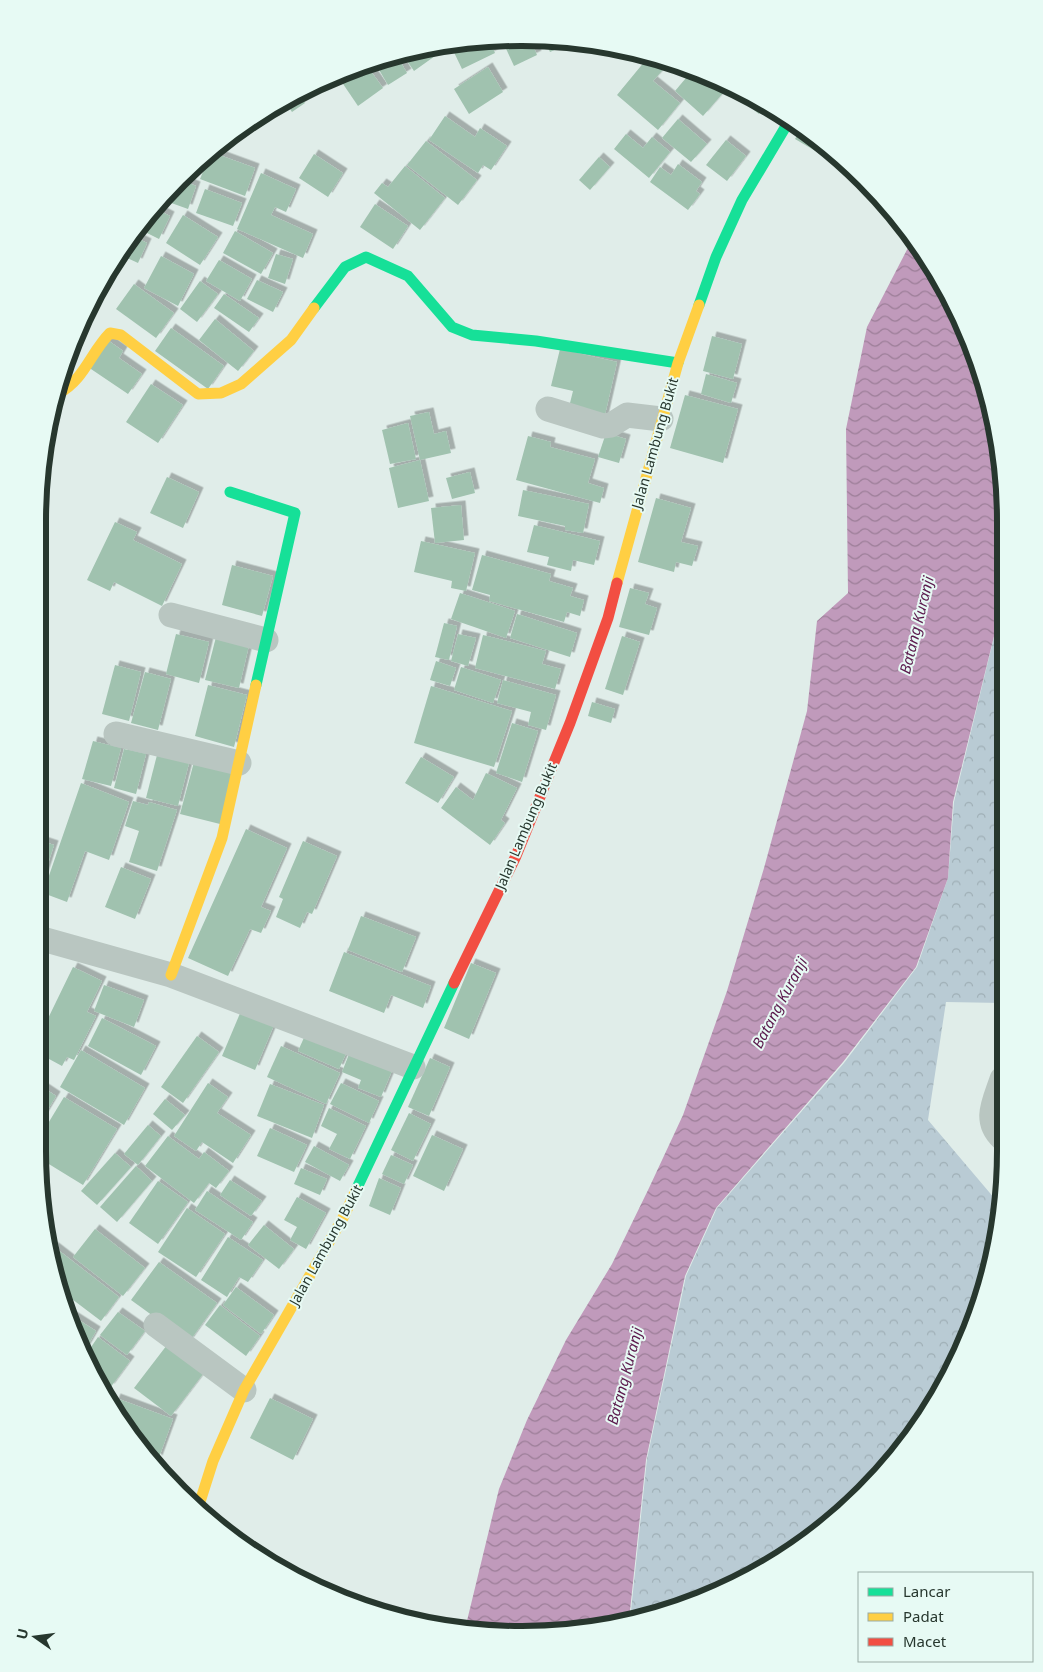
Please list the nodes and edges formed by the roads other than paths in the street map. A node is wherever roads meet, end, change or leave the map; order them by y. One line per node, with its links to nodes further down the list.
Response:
1 (786, 126): 2 (street, Jalan Lambung Bukit)
2 (678, 363): 3 (street); 5 (street, Jalan Lambung Bukit)
3 (64, 391)
4 (548, 409): 5 (street)
5 (661, 419): 13 (street, Jalan Lambung Bukit)
6 (230, 492): 8 (street)
7 (171, 615): 8 (street)
8 (266, 640): 10 (street)
9 (116, 734): 10 (street)
10 (238, 763): 12 (street)
11 (46, 940): 12 (street)
12 (172, 975): 13 (street)
13 (414, 1067): 17 (street, Jalan Lambung Bukit)
14 (997, 1096): 15 (street)
15 (997, 1133)
16 (156, 1326): 17 (street)
17 (244, 1390): 18 (street, Jalan Lambung Bukit)
18 (200, 1501)

